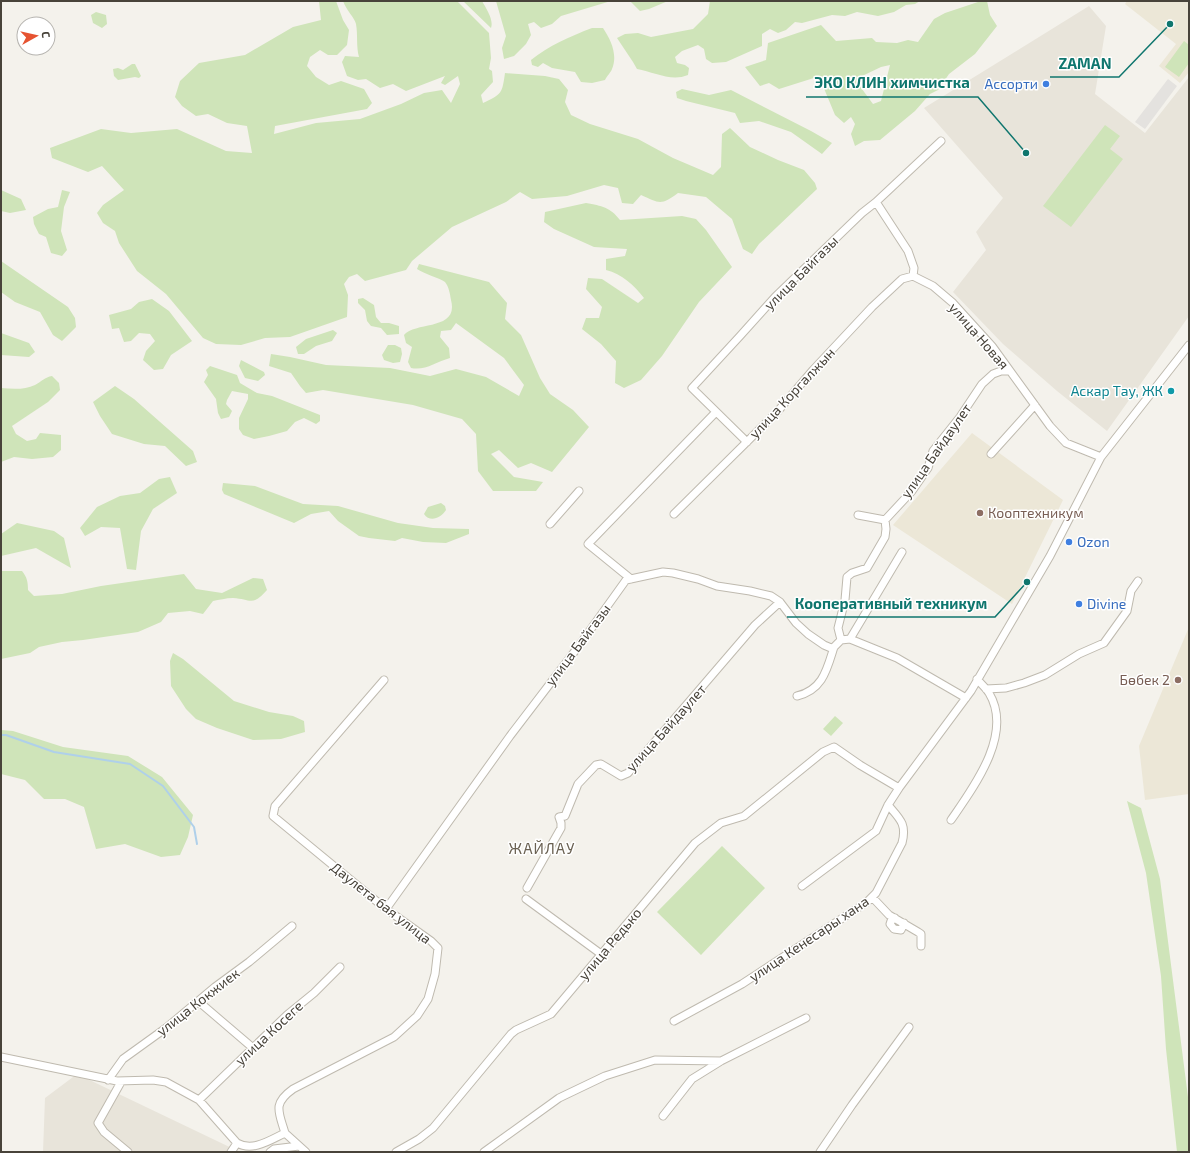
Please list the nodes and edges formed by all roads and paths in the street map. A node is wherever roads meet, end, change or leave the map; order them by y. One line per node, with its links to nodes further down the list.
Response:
1 (941, 141): 2 (street, улица Байгазы)
2 (876, 202): 3 (street); 7 (street, улица Байгазы)
3 (913, 276): 5 (street, улица Новая); 8 (street, улица Коргалжын)
4 (1189, 345): 10 (street)
5 (1010, 371): 6 (street, улица Новая); 14 (street, улица Байдаулет)
6 (1035, 406): 9 (street); 10 (street, улица Новая)
7 (716, 412): 8 (street, улица Байгазы); 17 (street)
8 (747, 442): 12 (street, улица Коргалжын)
9 (991, 454)
10 (1101, 457): 23 (street)
11 (579, 491): 15 (street)
12 (674, 514)
13 (858, 515): 14 (street)
14 (885, 520): 21 (street)
15 (550, 524)
16 (902, 552): 20 (street)
17 (631, 579): 19 (street); 35 (street, улица Байгазы)
18 (1138, 581): 25 (street)
19 (780, 602): 22 (street); 32 (street, улица Байдаулет)
20 (850, 639): 21 (street); 27 (street)
21 (841, 640): 22 (street)
22 (834, 647): 26 (street)
23 (977, 679): 25 (street); 27 (street)
24 (384, 680): 35 (street, Даулета бая улица)
25 (986, 689): 30 (street)
26 (797, 696)
27 (966, 698): 28 (street)
28 (899, 788): 29 (street); 38 (street, улица Редько)
29 (888, 805): 31 (street); 33 (street, улица Кенесары хана)
30 (951, 820)
31 (802, 886)
32 (527, 888)
33 (872, 897): 37 (street); 42 (street, улица Кенесары хана)
34 (526, 899): 38 (street)
35 (386, 909): 51 (street, Даулета бая улица)
36 (292, 926): 40 (street, улица Кокжиек)
37 (921, 946)
38 (601, 954): 58 (street, улица Редько)
39 (340, 967): 44 (street, улица Косеге)
40 (198, 1001): 44 (street); 47 (street, улица Кокжиек)
41 (806, 1018): 46 (street)
42 (674, 1021)
43 (909, 1028): 60 (street)
44 (253, 1048): 49 (street, улица Косеге)
45 (1, 1057): 47 (street)
46 (721, 1061): 50 (street); 59 (street)
47 (108, 1080): 48 (street)
48 (121, 1082): 49 (street); 54 (street)
49 (199, 1100): 52 (street)
50 (663, 1116)
51 (285, 1133): 52 (street); 53 (street)
52 (237, 1143): 55 (street)
53 (299, 1146): 56 (street); 57 (street)
54 (128, 1152)
55 (231, 1152)
56 (270, 1152)
57 (306, 1152)
58 (396, 1152)
59 (484, 1152)
60 (820, 1152)

